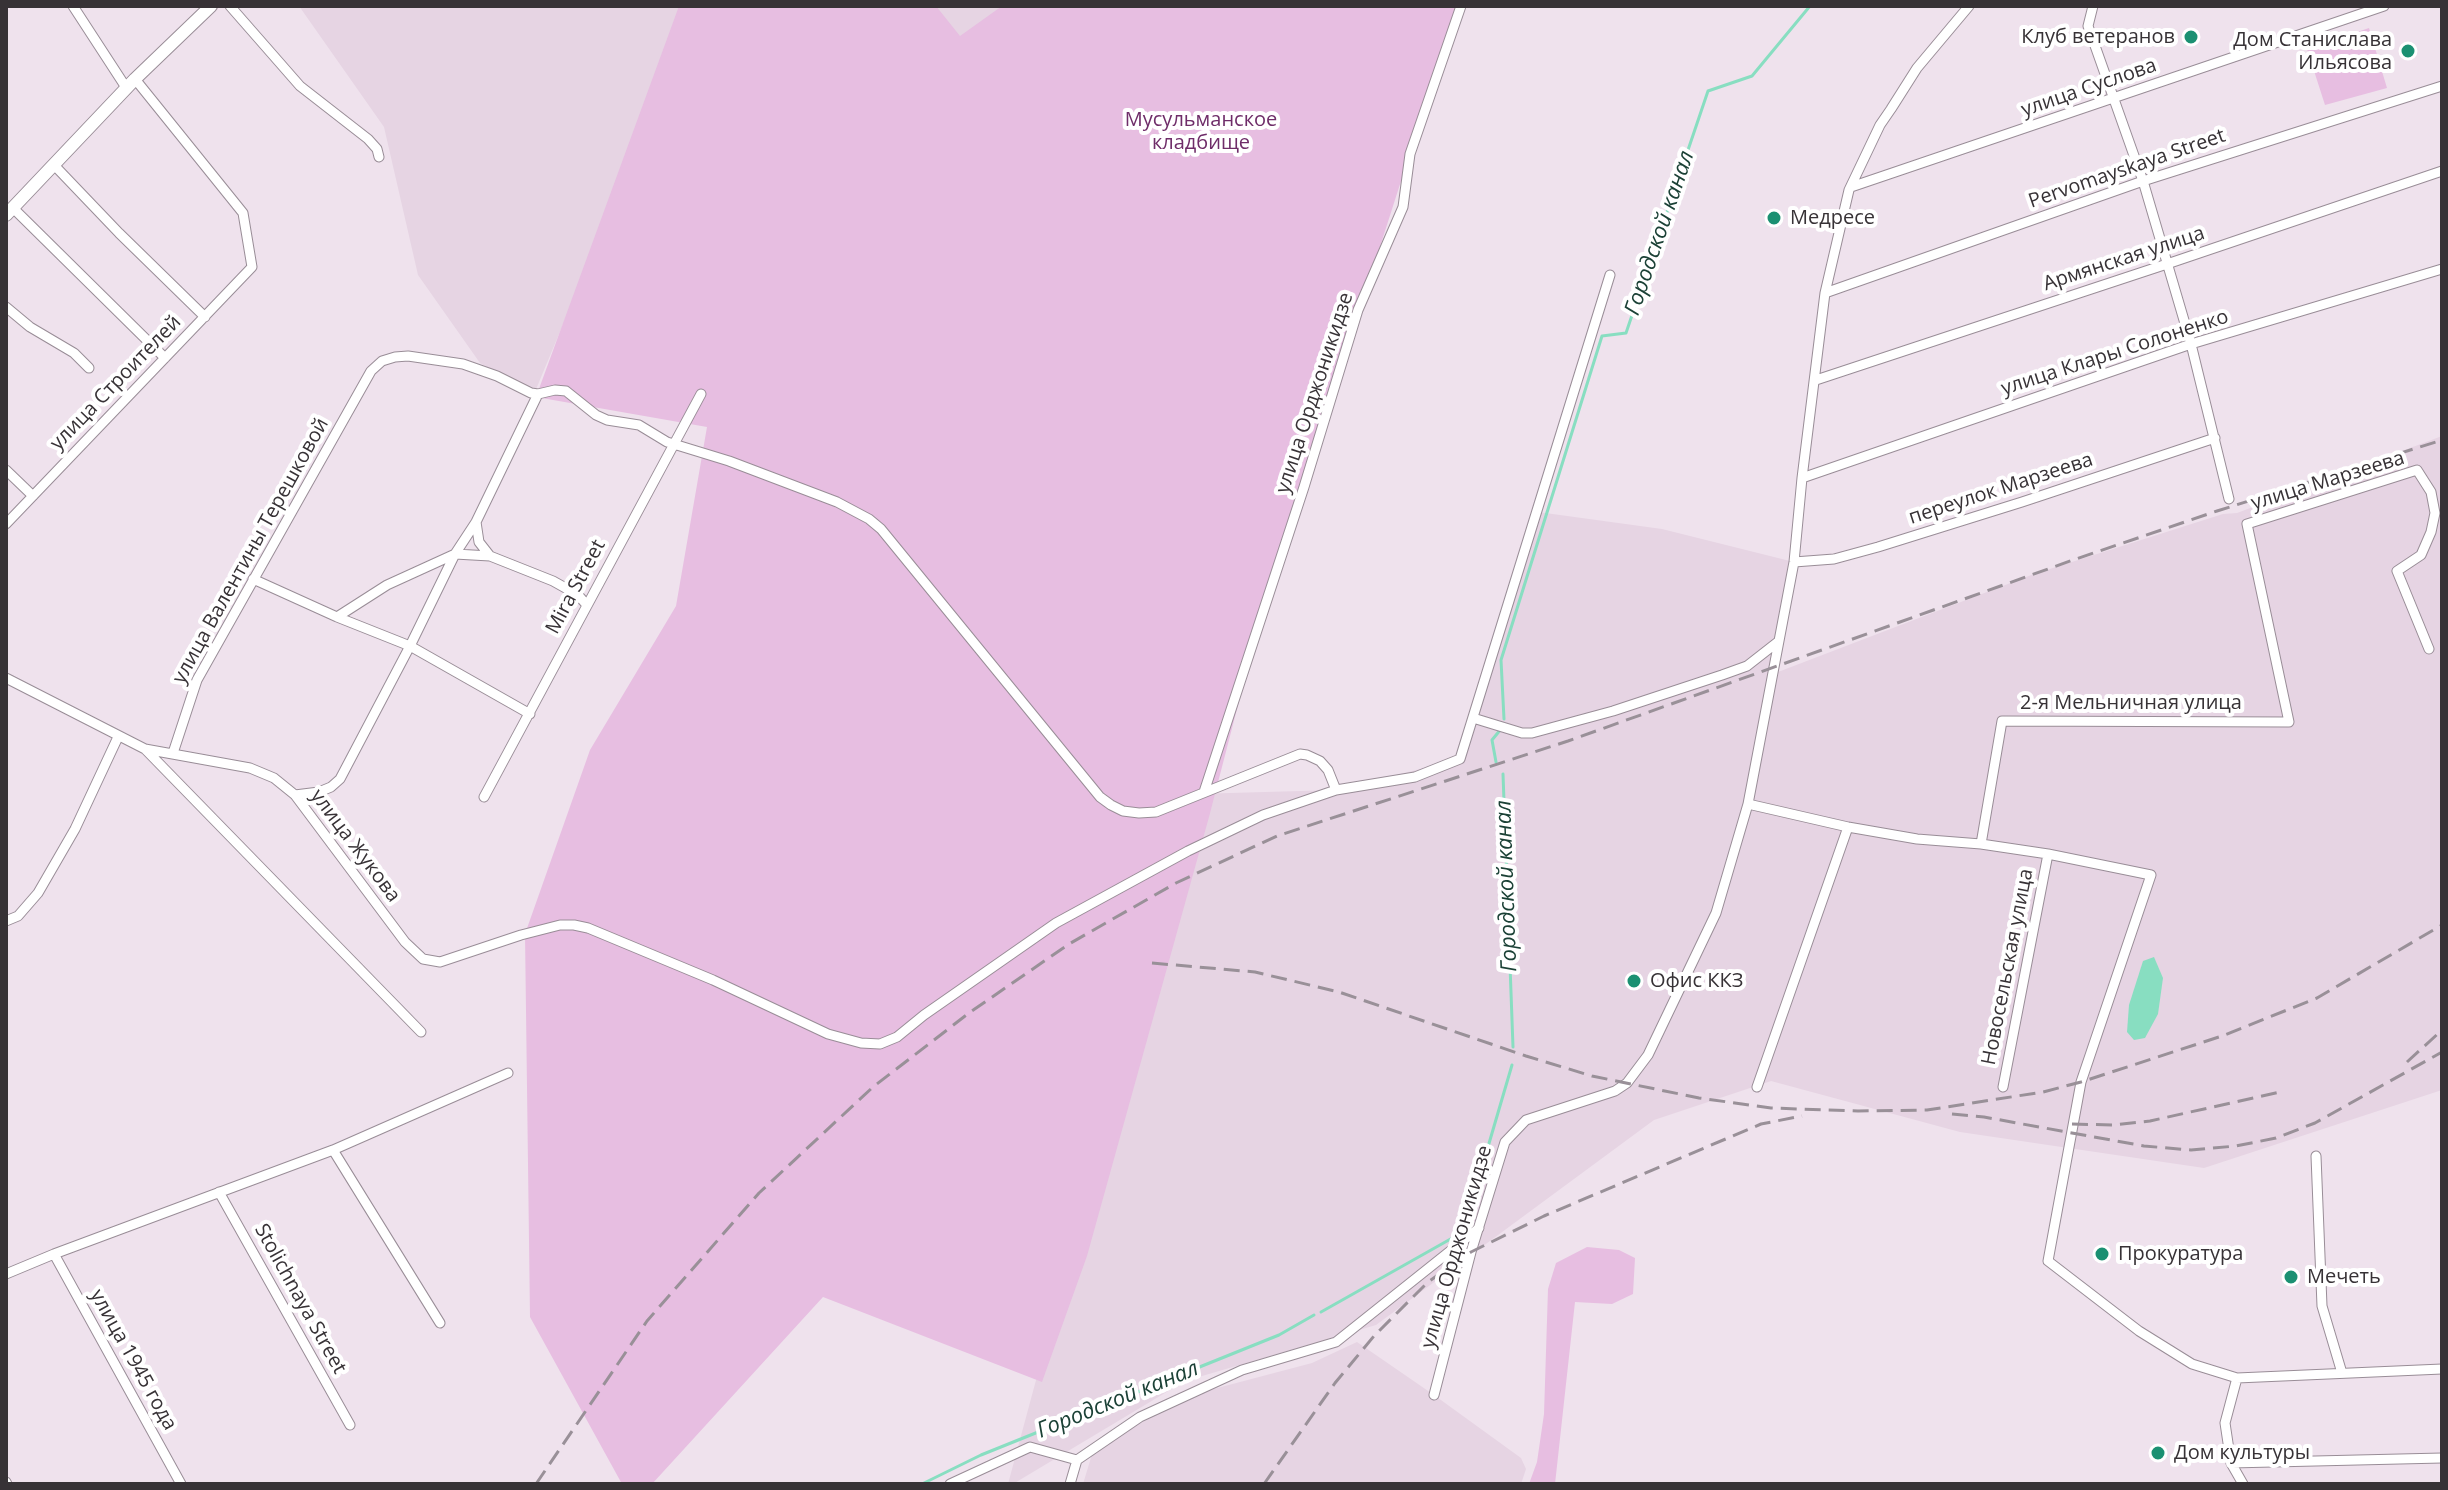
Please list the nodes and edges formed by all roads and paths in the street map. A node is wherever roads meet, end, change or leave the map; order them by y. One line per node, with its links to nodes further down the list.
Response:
1 (73, 6): 8 (street)
2 (211, 6): 8 (street)
3 (230, 6): 11 (street)
4 (1461, 6): 54 (street, улица Орджоникидзе)
5 (1969, 6): 15 (street, улица Орджоникидзе)
6 (2093, 6): 10 (street, улица Марзеева)
7 (2384, 6): 10 (street, улица Суслова)
8 (131, 84): 12 (street); 22 (street, улица Строителей)
9 (2442, 86): 14 (street, Pervomayskaya Street)
10 (2113, 99): 14 (street, улица Марзеева); 15 (street, улица Суслова)
11 (379, 157)
12 (54, 165): 16 (street); 22 (street)
13 (2442, 171): 17 (street, Армянская улица)
14 (2143, 181): 17 (street, улица Марзеева); 20 (street, Pervomayskaya Street)
15 (1851, 187): 20 (street, улица Орджоникидзе)
16 (10, 212): 24 (street)
17 (2167, 264): 23 (street, улица Марзеева); 26 (street, Армянская улица)
18 (2442, 269): 23 (street, улица Клары Солоненко)
19 (1610, 275): 48 (street)
20 (1825, 293): 26 (street, улица Орджоникидзе)
21 (6, 307): 25 (street)
22 (205, 317): 24 (street, улица Строителей)
23 (2191, 344): 29 (street, улица Марзеева); 32 (street, улица Клары Солоненко)
24 (165, 358): 33 (street, улица Строителей)
25 (89, 368)
26 (1816, 380): 32 (street, улица Орджоникидзе)
27 (538, 394): 30 (street); 35 (street); 40 (street, улица Валентины Терешковой)
28 (701, 394): 30 (street, Mira Street)
29 (2215, 438): 34 (street, улица Марзеева); 39 (street, переулок Марзеева)
30 (674, 444): 41 (street, Mira Street); 54 (street)
31 (6, 470): 33 (street)
32 (1802, 478): 39 (street, улица Орджоникидзе)
33 (33, 496): 36 (street, улица Строителей)
34 (2229, 499)
35 (476, 522): 37 (street); 38 (street)
36 (6, 524)
37 (455, 554): 38 (street); 42 (street); 44 (street)
38 (490, 556): 41 (street)
39 (1794, 562): 43 (street, улица Орджоникидзе)
40 (253, 579): 42 (street); 52 (street, улица Валентины Терешковой)
41 (586, 604): 47 (street, Mira Street)
42 (337, 617): 44 (street)
43 (1779, 641): 48 (street); 57 (street, улица Орджоникидзе)
44 (410, 646): 47 (street); 55 (street)
45 (2429, 649): 49 (street, улица Марзеева)
46 (6, 678): 50 (street, улица Жукова)
47 (530, 714): 56 (street, Mira Street)
48 (1473, 718): 53 (street)
49 (2289, 722): 59 (street, 2-я Мельничная улица)
50 (118, 737): 51 (street, улица Жукова); 61 (street)
51 (145, 749): 52 (street, улица Жукова); 62 (street, улица Жукова)
52 (173, 753): 55 (street, улица Жукова)
53 (1336, 790): 54 (street); 55 (street, улица Жукова)
54 (1204, 792)
55 (295, 795)
56 (484, 797)
57 (1748, 804): 58 (street, Новосельская улица); 69 (street, улица Орджоникидзе)
58 (1848, 827): 59 (street, Новосельская улица); 64 (street)
59 (1981, 844): 60 (street, Новосельская улица)
60 (2048, 854): 65 (street, Новосельская улица); 75 (street, Новосельская улица)
61 (6, 921)
62 (421, 1032)
63 (508, 1073): 66 (street)
64 (1757, 1087)
65 (2003, 1087)
66 (333, 1150): 68 (street); 72 (street)
67 (2316, 1156): 74 (street)
68 (219, 1192): 70 (street); 77 (street, Stolichnaya Street)
69 (1479, 1228): 76 (street, улица Орджоникидзе); 79 (street)
70 (54, 1254): 71 (street); 81 (street, улица 1945 года)
71 (6, 1274)
72 (440, 1323)
73 (2442, 1369): 74 (street)
74 (2342, 1373): 75 (street)
75 (2237, 1378): 80 (street)
76 (1434, 1395)
77 (350, 1425)
78 (2442, 1458): 80 (street)
79 (1077, 1460): 82 (street); 83 (street)
80 (2231, 1463): 84 (street)
81 (181, 1484)
82 (950, 1484)
83 (1070, 1484)
84 (2243, 1484)

